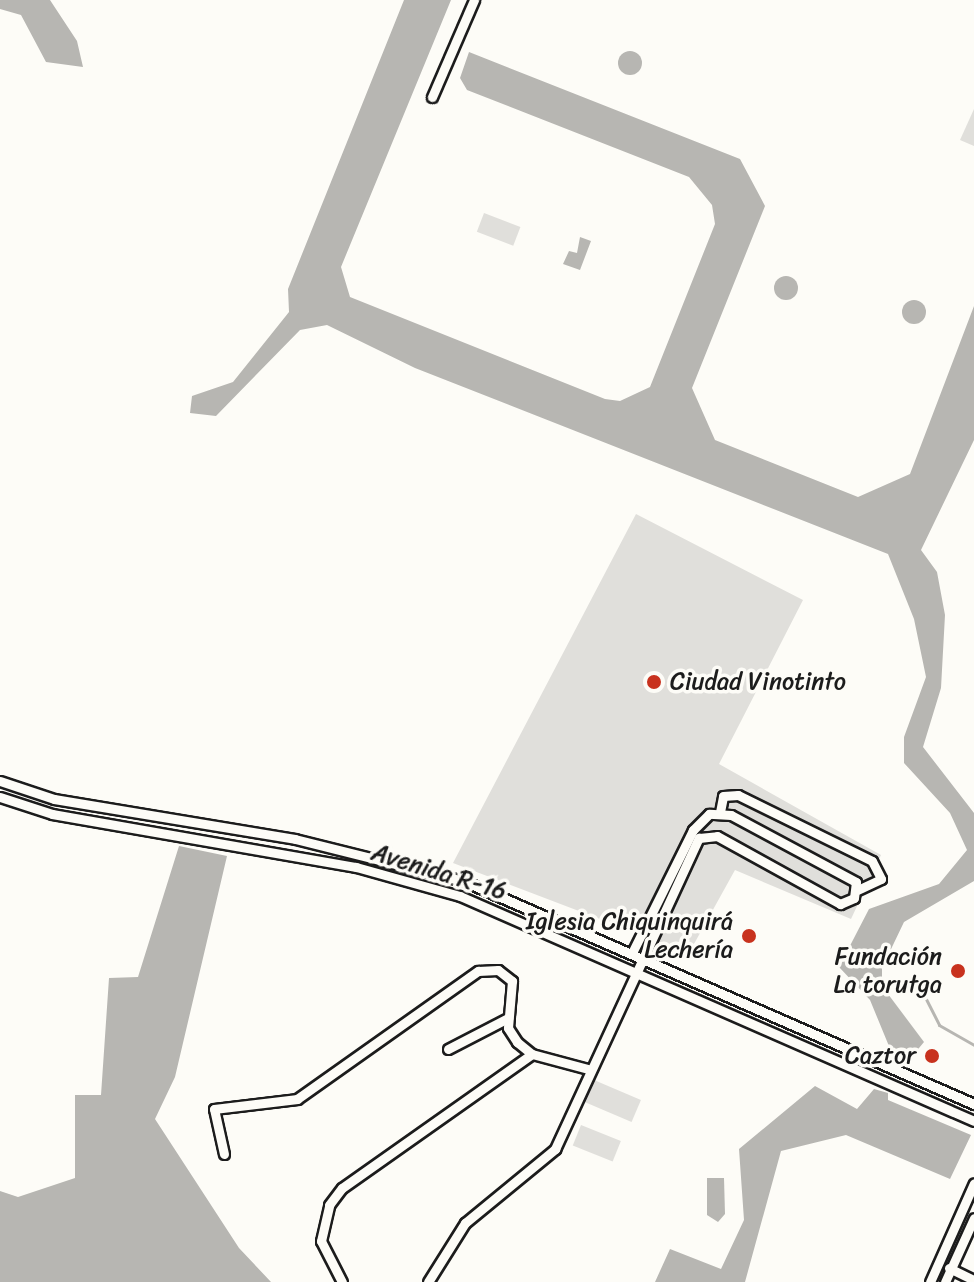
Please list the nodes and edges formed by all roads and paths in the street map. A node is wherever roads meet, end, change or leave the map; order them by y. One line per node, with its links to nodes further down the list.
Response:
1 (474, 0): 2 (street)
2 (432, 97)
3 (0, 781): 4 (street, Avenida R-16)
4 (31, 794): 6 (street); 9 (street, Avenida R-16)
5 (0, 797): 6 (street, Avenida R-16)
6 (28, 808): 10 (street, Avenida R-16)
7 (720, 812): 8 (street); 8 (street); 9 (street)
8 (857, 890): 9 (street)
9 (635, 955): 10 (street); 11 (street, Avenida R-16)
10 (633, 969): 12 (street, Avenida R-16); 16 (street)
11 (700, 983): 12 (street); 17 (street, Avenida R-16)
12 (695, 996): 18 (street, Avenida R-16)
13 (508, 1018): 14 (street); 15 (street); 19 (street)
14 (448, 1049)
15 (532, 1054): 16 (street); 25 (street)
16 (588, 1069): 26 (street)
17 (974, 1104)
18 (974, 1121)
19 (224, 1154)
20 (974, 1183): 22 (street)
21 (974, 1218): 23 (street)
22 (939, 1263): 23 (street); 27 (street)
23 (951, 1270): 24 (street); 28 (street)
24 (974, 1280)
25 (342, 1282)
26 (428, 1282)
27 (930, 1282)
28 (945, 1282)

